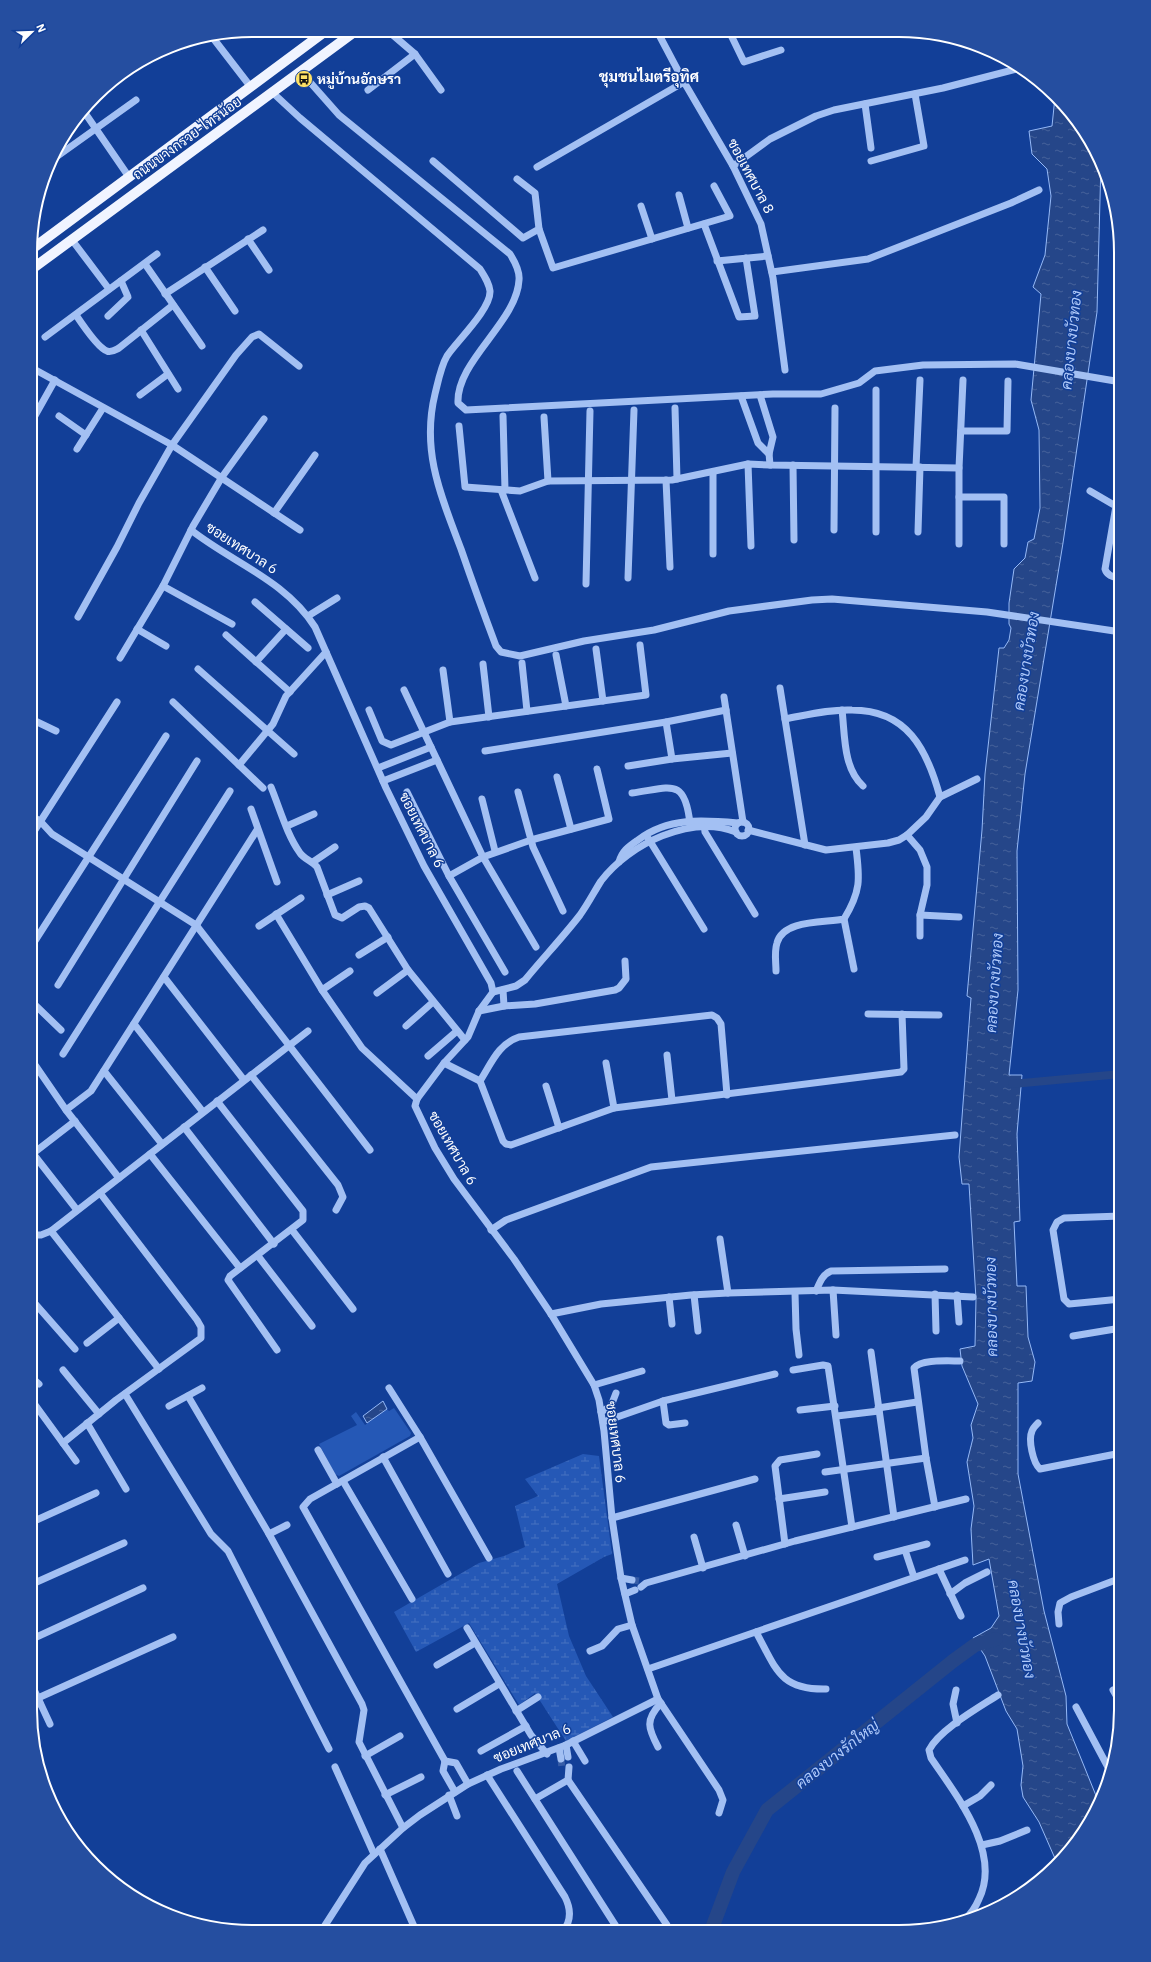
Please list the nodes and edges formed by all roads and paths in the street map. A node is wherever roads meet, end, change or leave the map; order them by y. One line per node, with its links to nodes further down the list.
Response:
1 (317, 37): 12 (main road, ถนนบางกรวย-ไทรน้อย)
2 (348, 37): 10 (main road, ถนนบางกรวย-ไทรน้อย)
3 (395, 37): 8 (street)
4 (661, 37): 11 (street, ซอยเทศบาล 8)
5 (732, 37): 7 (street)
6 (215, 40): 12 (street)
7 (782, 50)
8 (415, 54): 13 (street); 14 (street)
9 (1013, 70): 16 (street)
10 (301, 72): 15 (main road, ถนนบางกรวย-ไทรน้อย); 73 (street)
11 (684, 82): 25 (street, ซอยเทศบาล 8); 26 (street)
12 (250, 86): 27 (main road, ถนนบางกรวย-ไทรน้อย)
13 (368, 90)
14 (441, 90)
15 (273, 93): 39 (main road, ถนนบางกรวย-ไทรน้อย); 134 (street)
16 (915, 94): 18 (street); 24 (street)
17 (136, 100): 20 (street)
18 (865, 104): 21 (street); 25 (street)
19 (86, 115): 20 (street)
20 (96, 129): 22 (street); 27 (street)
21 (871, 148)
22 (61, 154)
23 (433, 161): 35 (street)
24 (871, 161)
25 (733, 166): 42 (street, ซอยเทศบาล 8)
26 (537, 167)
27 (129, 177): 40 (main road, ถนนบางกรวย-ไทรน้อย)
28 (518, 179): 35 (street)
29 (714, 186): 33 (street)
30 (1040, 190): 49 (street)
31 (679, 195): 34 (street)
32 (642, 206): 38 (street)
33 (704, 224): 34 (street); 44 (street)
34 (688, 228): 38 (street)
35 (539, 229): 38 (street)
36 (262, 230): 37 (street)
37 (248, 238): 47 (street); 48 (street)
38 (652, 239)
39 (72, 240): 46 (main road, ถนนบางกรวย-ไทรน้อย); 51 (street)
40 (37, 244)
41 (157, 254): 45 (street)
42 (768, 256): 43 (street); 49 (street, ซอยเทศบาล 8)
43 (746, 258): 44 (street); 44 (street)
44 (718, 261)
45 (145, 264): 50 (street); 52 (street)
46 (37, 265)
47 (205, 267): 52 (street); 54 (street)
48 (269, 270)
49 (772, 272): 61 (street, ซอยเทศบาล 8)
50 (121, 281): 51 (street); 56 (street)
51 (109, 290): 55 (street)
52 (166, 294): 53 (street)
53 (173, 305): 57 (street); 59 (street)
54 (235, 311)
55 (76, 315): 57 (street); 58 (street)
56 (108, 316)
57 (141, 330): 63 (street)
58 (45, 337)
59 (202, 346)
60 (299, 366): 87 (street)
61 (785, 370)
62 (37, 371): 64 (street)
63 (168, 374): 69 (street); 71 (street)
64 (55, 380): 74 (street); 79 (street)
65 (920, 380): 96 (street)
66 (963, 380): 85 (street)
67 (1114, 381): 72 (street)
68 (1008, 382): 85 (street)
69 (178, 389)
70 (876, 390): 95 (street)
71 (140, 395)
72 (760, 395): 73 (street); 89 (street)
73 (741, 396): 89 (street)
74 (103, 408): 86 (street); 87 (street)
75 (675, 408): 100 (street)
76 (835, 408): 94 (street)
77 (634, 410): 101 (street)
78 (590, 411): 104 (street)
79 (37, 412)
80 (58, 416): 86 (street)
81 (503, 416): 105 (street)
82 (544, 416): 103 (street)
83 (264, 419): 99 (street, ซอยเทศบาล 6)
84 (459, 426): 105 (street)
85 (961, 431): 97 (street)
86 (86, 435): 88 (street)
87 (172, 445): 99 (street); 130 (street)
88 (77, 449)
89 (769, 453): 92 (street)
90 (315, 455): 109 (street)
91 (748, 464): 92 (street); 98 (street); 119 (street)
92 (770, 465): 93 (street)
93 (793, 465): 94 (street); 116 (street)
94 (834, 466): 95 (street); 113 (street)
95 (877, 466): 96 (street); 114 (street)
96 (918, 467): 97 (street); 115 (street)
97 (959, 468): 107 (street)
98 (713, 472): 100 (street); 120 (street)
99 (222, 477): 109 (street); 111 (street, ซอยเทศบาล 6)
100 (677, 479): 102 (street)
101 (630, 480): 102 (street); 104 (street); 124 (street)
102 (666, 480): 121 (street)
103 (548, 481): 104 (street); 105 (street)
104 (587, 481): 125 (street)
105 (503, 490): 123 (street)
106 (1090, 491): 108 (street)
107 (959, 497): 117 (street); 118 (street)
108 (1114, 504)
109 (274, 513): 112 (street)
110 (1114, 525): 122 (street)
111 (191, 530): 126 (street); 129 (street, ซอยเทศบาล 6)
112 (300, 530)
113 (834, 530)
114 (876, 532)
115 (918, 532)
116 (794, 540)
117 (959, 544)
118 (1004, 544)
119 (751, 546)
120 (713, 554)
121 (670, 567)
122 (1114, 577)
123 (535, 578)
124 (628, 578)
125 (586, 584)
126 (163, 586): 131 (street); 132 (street)
127 (337, 598): 129 (street)
128 (255, 602): 133 (street)
129 (308, 616): 140 (street, ซอยเทศบาล 6)
130 (78, 617)
131 (232, 624)
132 (137, 629): 137 (street); 142 (street)
133 (286, 629): 138 (street); 143 (street)
134 (1114, 631)
135 (226, 635): 143 (street)
136 (640, 645): 152 (street)
137 (166, 646)
138 (308, 648)
139 (596, 649): 152 (street)
140 (326, 652): 150 (street); 178 (street, ซอยเทศบาล 6)
141 (556, 655): 155 (street)
142 (120, 658)
143 (256, 662): 150 (street)
144 (522, 663): 159 (street)
145 (483, 664): 160 (street)
146 (198, 669): 166 (street)
147 (443, 670): 163 (street)
148 (780, 688): 161 (street)
149 (404, 690): 167 (street)
150 (290, 692): 166 (street)
151 (724, 697): 157 (street)
152 (604, 701): 155 (street)
153 (117, 702): 195 (street)
154 (173, 702): 176 (street)
155 (566, 706): 159 (street)
156 (369, 710): 167 (street)
157 (726, 710): 164 (street); 171 (street)
158 (842, 710): 161 (street); 183 (street); 190 (street)
159 (528, 712): 160 (street)
160 (489, 717): 163 (street)
161 (785, 719): 208 (street)
162 (37, 722): 165 (street)
163 (450, 722): 167 (street)
164 (666, 722): 170 (street); 174 (street)
165 (56, 731)
166 (268, 731): 172 (street); 176 (street)
167 (424, 733): 169 (street)
168 (166, 736): 213 (street)
169 (431, 747): 173 (street); 178 (street)
170 (485, 750)
171 (732, 752): 174 (street); 196 (street)
172 (294, 754)
173 (437, 760): 182 (street); 212 (street)
174 (672, 760): 177 (street)
175 (197, 761): 216 (street)
176 (239, 765): 185 (street)
177 (628, 766)
178 (378, 768): 182 (street, ซอยเทศบาล 6)
179 (597, 769): 201 (street)
180 (557, 777): 201 (street)
181 (978, 779): 190 (street)
182 (383, 781): 246 (street, ซอยเทศบาล 6)
183 (863, 786)
184 (271, 787): 199 (street)
185 (263, 788)
186 (230, 791): 221 (street)
187 (408, 792): 215 (street)
188 (518, 792): 207 (street)
189 (632, 793): 197 (street)
190 (940, 797): 205 (street)
191 (482, 799): 211 (street)
192 (251, 809): 202 (street)
193 (314, 814): 199 (street)
194 (37, 819): 195 (street)
195 (41, 822): 200 (street); 213 (street)
196 (741, 822): 198 (street); 203 (street); 204 (street)
197 (690, 824): 198 (street); 206 (street)
198 (704, 824): 204 (street); 224 (street)
199 (287, 826): 214 (street)
200 (37, 828)
201 (571, 829): 207 (street)
202 (257, 830): 218 (street); 228 (street)
203 (748, 830): 204 (street); 208 (street)
204 (736, 832)
205 (907, 835): 210 (street); 225 (street)
206 (648, 837): 230 (street); 245 (street)
207 (531, 840): 211 (street); 222 (street)
208 (805, 844): 210 (street)
209 (335, 846): 214 (street)
210 (856, 848): 227 (street)
211 (495, 851): 212 (street)
212 (483, 857): 215 (street); 234 (street)
213 (88, 858): 216 (street); 233 (street)
214 (313, 862): 219 (street)
215 (449, 876): 240 (street)
216 (124, 880): 221 (street); 243 (street)
217 (359, 881): 219 (street)
218 (277, 882)
219 (327, 895): 232 (street)
220 (301, 898): 223 (street)
221 (160, 902): 228 (street); 262 (street)
222 (563, 911)
223 (276, 914): 229 (street); 244 (street)
224 (755, 914)
225 (920, 915): 226 (street); 231 (street)
226 (959, 917)
227 (844, 919): 237 (street); 241 (street)
228 (196, 925): 242 (street); 261 (street)
229 (259, 926)
230 (704, 930)
231 (920, 936)
232 (388, 937): 235 (street); 238 (street)
233 (37, 938)
234 (536, 947)
235 (359, 955)
236 (625, 961): 249 (street)
237 (854, 969)
238 (408, 970): 247 (street); 248 (street)
239 (350, 971): 244 (street)
240 (505, 972)
241 (776, 972)
242 (164, 977): 255 (street); 270 (street)
243 (58, 985)
244 (322, 990): 274 (street)
245 (503, 990): 246 (street); 249 (street)
246 (493, 992): 251 (street, ซอยเทศบาล 6)
247 (377, 994)
248 (433, 1002): 256 (street); 259 (street)
249 (504, 1006): 251 (street)
250 (37, 1007): 257 (street)
251 (479, 1011): 260 (street, ซอยเทศบาล 6)
252 (868, 1014): 253 (street)
253 (902, 1014): 254 (street); 273 (street)
254 (939, 1015)
255 (134, 1024): 268 (street); 279 (street)
256 (406, 1026)
257 (61, 1030)
258 (308, 1031): 261 (street)
259 (457, 1031): 260 (street); 264 (street)
260 (465, 1040): 265 (street, ซอยเทศบาล 6)
261 (289, 1046): 269 (street); 286 (street)
262 (63, 1054)
263 (667, 1055): 275 (street)
264 (428, 1056)
265 (444, 1063): 271 (street); 274 (street, ซอยเทศบาล 6)
266 (606, 1063): 277 (street)
267 (37, 1068): 278 (street)
268 (104, 1071): 278 (street); 284 (street)
269 (251, 1075): 270 (street); 292 (street)
270 (244, 1080): 276 (street)
271 (480, 1081): 273 (street); 282 (street)
272 (546, 1086): 282 (street)
273 (727, 1095): 275 (street)
274 (417, 1099): 295 (street, ซอยเทศบาล 6)
275 (672, 1100): 277 (street)
276 (218, 1101): 279 (street); 294 (street)
277 (614, 1108): 282 (street)
278 (66, 1110): 280 (street)
279 (203, 1112): 281 (street)
280 (75, 1121): 285 (street); 289 (street)
281 (184, 1127): 284 (street); 299 (street)
282 (559, 1128)
283 (955, 1135): 295 (street)
284 (162, 1144): 287 (street)
285 (37, 1149)
286 (370, 1150)
287 (150, 1154): 289 (street); 301 (street)
288 (37, 1160): 291 (street)
289 (119, 1178): 290 (street)
290 (100, 1193): 291 (street); 331 (street)
291 (77, 1210): 296 (street)
292 (336, 1210)
293 (1114, 1216): 312 (street)
294 (292, 1230): 299 (street); 314 (street)
295 (491, 1230): 315 (street, ซอยเทศบาล 6)
296 (51, 1231): 297 (street); 316 (street)
297 (37, 1235)
298 (720, 1239): 306 (street)
299 (274, 1244): 300 (street)
300 (258, 1256): 301 (street); 319 (street)
301 (240, 1268): 327 (street)
302 (945, 1269): 304 (street)
303 (833, 1290): 304 (street); 307 (street); 323 (street)
304 (816, 1291): 305 (street)
305 (795, 1292): 306 (street); 329 (street)
306 (728, 1293): 308 (street)
307 (935, 1294): 309 (street); 322 (street)
308 (694, 1295): 311 (street); 321 (street)
309 (957, 1295): 310 (street); 317 (street)
310 (973, 1296)
311 (669, 1297): 315 (street); 318 (street)
312 (1114, 1301)
313 (37, 1307): 326 (street)
314 (353, 1309)
315 (551, 1314): 336 (street, ซอยเทศบาล 6)
316 (119, 1318): 325 (street); 331 (street)
317 (959, 1322)
318 (672, 1324)
319 (312, 1326)
320 (1114, 1329): 324 (street)
321 (698, 1331)
322 (936, 1331)
323 (836, 1335)
324 (1073, 1336)
325 (87, 1343)
326 (76, 1349)
327 (277, 1350)
328 (871, 1352): 347 (street)
329 (799, 1355)
330 (960, 1361): 343 (street)
331 (159, 1369): 339 (street)
332 (63, 1370): 350 (street)
333 (794, 1370): 345 (street)
334 (642, 1371): 336 (street)
335 (775, 1374): 342 (street)
336 (594, 1385): 349 (street, ซอยเทศบาล 6)
337 (202, 1388): 341 (street)
338 (389, 1388): 356 (street)
339 (126, 1394): 350 (street); 433 (street)
340 (616, 1394): 349 (street)
341 (188, 1396): 344 (street); 381 (street)
342 (663, 1401): 352 (street); 354 (street)
343 (917, 1402): 347 (street); 362 (street)
344 (169, 1406)
345 (835, 1406): 348 (street); 351 (street)
346 (37, 1407): 357 (street)
347 (879, 1409): 351 (street); 364 (street)
348 (800, 1410)
349 (601, 1412): 352 (street, ซอยเทศบาล 6)
350 (99, 1414): 353 (street)
351 (836, 1416): 365 (street)
352 (603, 1422): 376 (street, ซอยเทศบาล 6)
353 (87, 1423): 357 (street); 369 (street)
354 (685, 1423)
355 (1038, 1423): 360 (street)
356 (420, 1437): 361 (street); 389 (street)
357 (63, 1443): 363 (street)
358 (318, 1450): 368 (street)
359 (817, 1454): 372 (street)
360 (1114, 1454)
361 (383, 1457): 368 (street); 394 (street)
362 (926, 1458): 364 (street); 374 (street)
363 (76, 1460)
364 (886, 1465): 365 (street); 375 (street)
365 (843, 1470): 366 (street); 380 (street)
366 (825, 1472)
367 (755, 1479): 376 (street)
368 (340, 1483): 403 (street); 439 (street)
369 (126, 1489)
370 (825, 1492): 372 (street)
371 (96, 1493): 377 (street)
372 (779, 1499): 384 (street)
373 (966, 1499): 374 (street)
374 (935, 1507): 375 (street)
375 (894, 1517): 380 (street)
376 (612, 1518): 395 (street, ซอยเทศบาล 6)
377 (37, 1520)
378 (287, 1525): 381 (street)
379 (736, 1525): 387 (street)
380 (852, 1527): 384 (street)
381 (269, 1534): 436 (street)
382 (694, 1537): 391 (street)
383 (124, 1543): 398 (street)
384 (785, 1544): 387 (street)
385 (927, 1544): 386 (street)
386 (905, 1550): 388 (street); 396 (street)
387 (745, 1556): 391 (street)
388 (877, 1557)
389 (489, 1558)
390 (965, 1560): 392 (street)
391 (703, 1568): 399 (street)
392 (939, 1569): 396 (street); 402 (street)
393 (987, 1572): 402 (street)
394 (448, 1574)
395 (622, 1578): 399 (street); 401 (street, ซอยเทศบาล 6)
396 (914, 1578): 408 (street)
397 (1114, 1581): 406 (street)
398 (37, 1582)
399 (639, 1584): 401 (street)
400 (143, 1588): 409 (street)
401 (625, 1594): 405 (street, ซอยเทศบาล 6)
402 (950, 1594): 404 (street)
403 (412, 1599)
404 (962, 1616)
405 (632, 1624): 412 (street); 414 (street, ซอยเทศบาล 6)
406 (1059, 1624)
407 (467, 1628): 411 (street)
408 (756, 1632): 414 (street); 416 (street)
409 (37, 1637)
410 (173, 1637): 421 (street)
411 (475, 1643): 413 (street); 415 (street)
412 (590, 1651)
413 (437, 1665)
414 (648, 1669): 422 (street, ซอยเทศบาล 6)
415 (499, 1684): 424 (street); 425 (street)
416 (826, 1689)
417 (956, 1690): 426 (street)
418 (998, 1695): 426 (street)
419 (37, 1696): 421 (street)
420 (538, 1697): 425 (street)
421 (39, 1701): 427 (street)
422 (660, 1701): 430 (street, ซอยเทศบาล 6); 432 (street); 453 (street)
423 (1076, 1707): 440 (street)
424 (457, 1709)
425 (516, 1711): 428 (street)
426 (957, 1723): 452 (street)
427 (50, 1724)
428 (526, 1726): 434 (street); 435 (street)
429 (400, 1736): 436 (street)
430 (573, 1741): 431 (street, ซอยเทศบาล 6); 438 (street)
431 (563, 1747): 435 (street, ซอยเทศบาล 6); 437 (street)
432 (658, 1747)
433 (329, 1749)
434 (481, 1751)
435 (547, 1754): 444 (street, ซอยเทศบาล 6)
436 (365, 1756): 450 (street)
437 (564, 1758)
438 (585, 1760)
439 (446, 1761): 447 (street); 449 (street)
440 (1107, 1766)
441 (335, 1767): 459 (street)
442 (566, 1768): 446 (street)
443 (517, 1771): 451 (street)
444 (487, 1775): 447 (street, ซอยเทศบาล 6); 463 (street)
445 (421, 1777): 450 (street)
446 (568, 1778): 451 (street); 465 (street)
447 (468, 1784): 449 (street, ซอยเทศบาล 6)
448 (991, 1785): 452 (street)
449 (452, 1793): 454 (street); 455 (street, ซอยเทศบาล 6)
450 (385, 1795): 455 (street)
451 (535, 1799): 464 (street)
452 (963, 1806): 457 (street)
453 (719, 1813)
454 (457, 1816)
455 (403, 1828): 458 (street, ซอยเทศบาล 6)
456 (1027, 1830): 457 (street)
457 (982, 1845): 460 (street)
458 (380, 1849): 459 (street, ซอยเทศบาล 6); 462 (street)
459 (374, 1854): 461 (street, ซอยเทศบาล 6)
460 (971, 1913)
461 (325, 1925)
462 (413, 1925)
463 (568, 1925)
464 (615, 1925)
465 (666, 1925)

